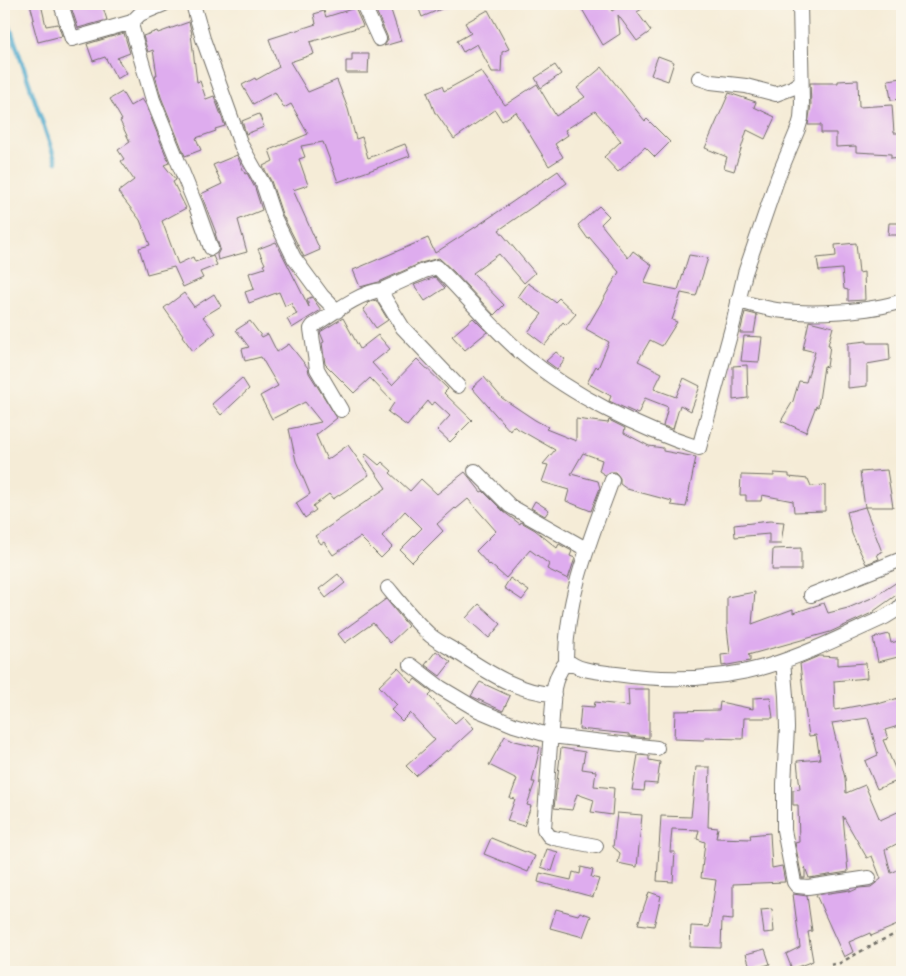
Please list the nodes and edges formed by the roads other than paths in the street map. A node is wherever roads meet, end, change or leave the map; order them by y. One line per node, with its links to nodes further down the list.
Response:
1 (61, 4): 6 (street)
2 (164, 4): 6 (street)
3 (193, 4): 14 (street)
4 (363, 4): 7 (street)
5 (800, 4): 9 (street)
6 (132, 22): 10 (street)
7 (379, 39)
8 (699, 78): 9 (street)
9 (802, 82): 12 (street)
10 (211, 248)
11 (382, 290): 12 (street); 14 (street); 15 (street)
12 (738, 301): 13 (street)
13 (902, 301)
14 (337, 311): 16 (street)
15 (458, 386)
16 (341, 410)
17 (475, 471): 19 (street)
18 (612, 480): 19 (street)
19 (586, 549): 26 (street)
20 (902, 559): 22 (street)
21 (388, 588): 27 (street)
22 (811, 595)
23 (902, 604): 24 (street)
24 (783, 661): 26 (street); 31 (street)
25 (411, 665): 28 (street)
26 (571, 665): 27 (street)
27 (554, 694): 28 (street)
28 (551, 736): 29 (street); 30 (street)
29 (657, 748)
30 (596, 846)
31 (869, 878)

